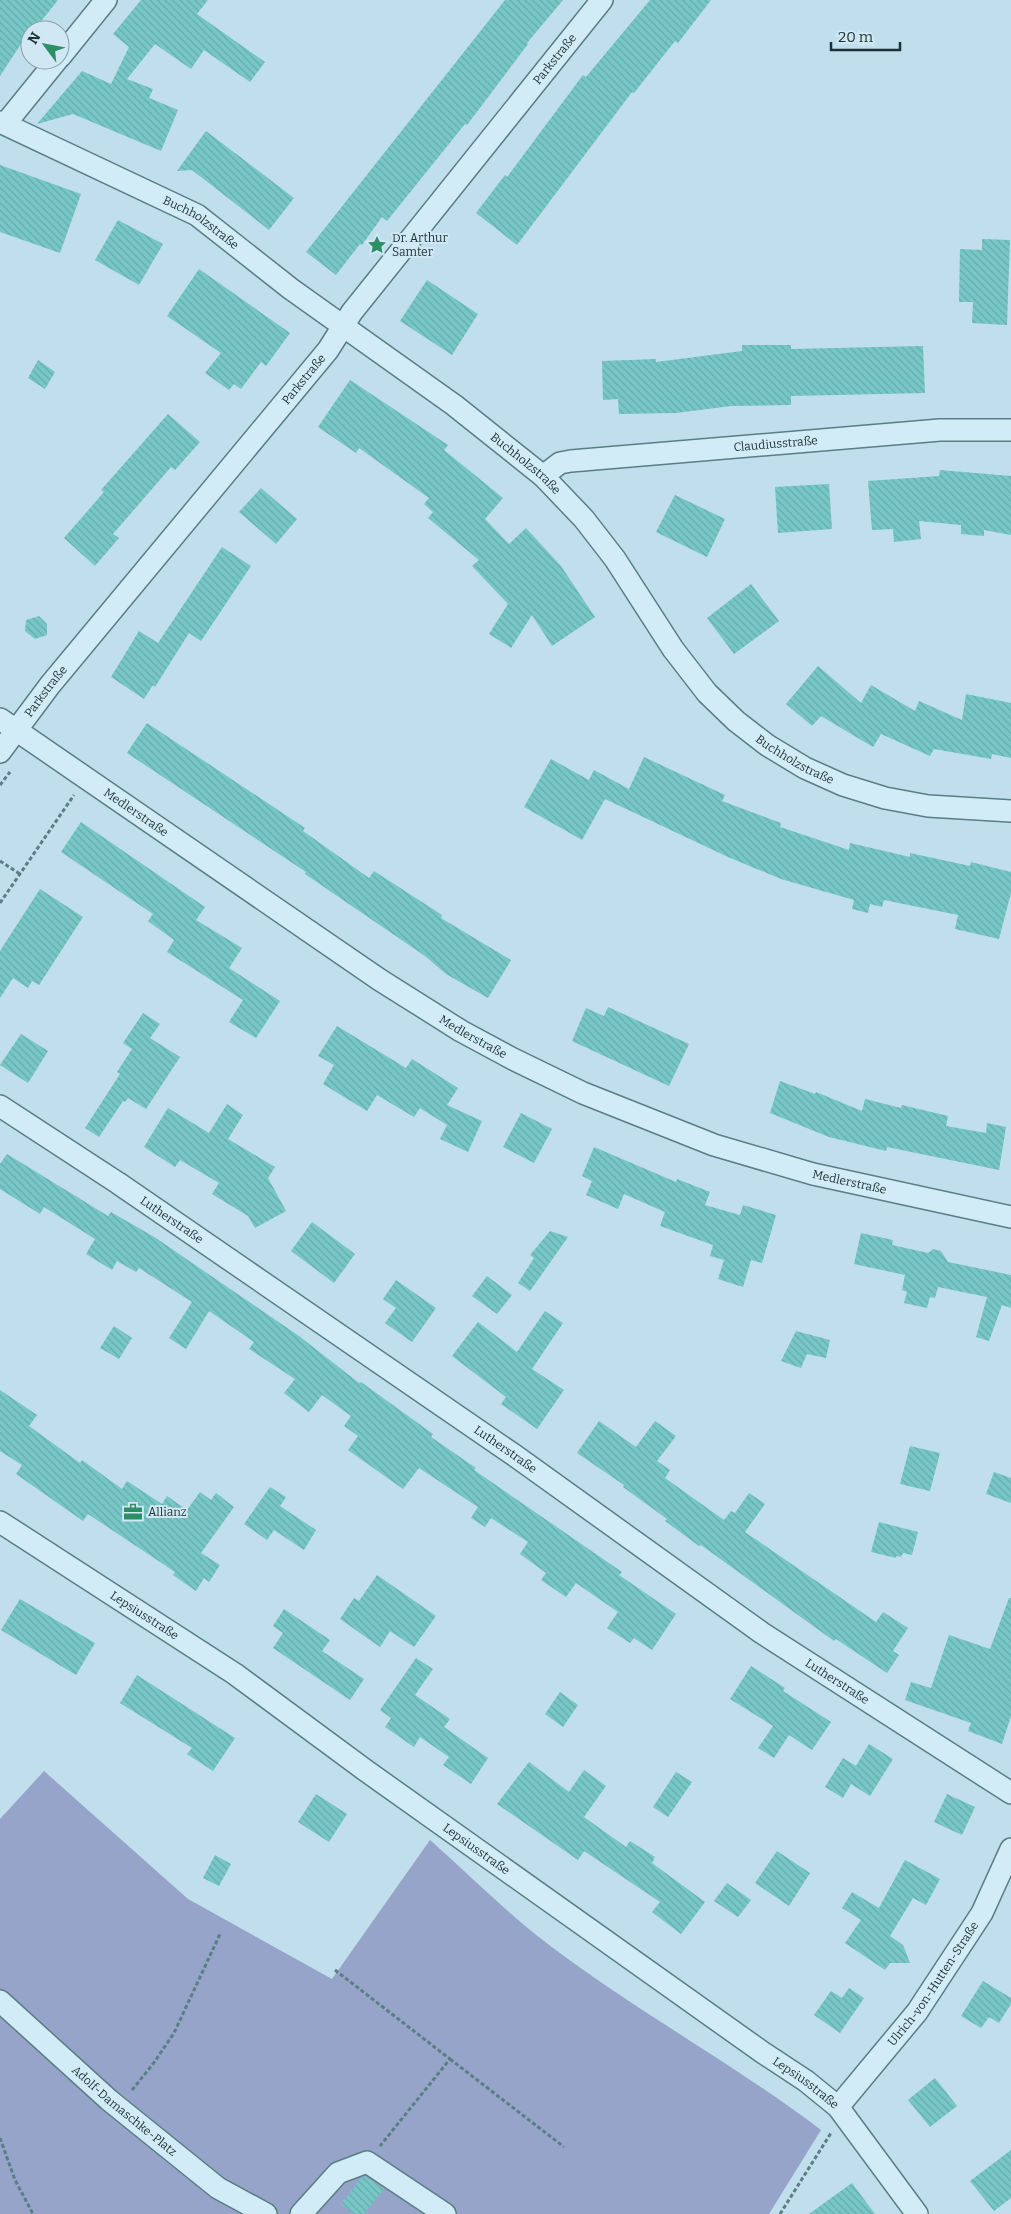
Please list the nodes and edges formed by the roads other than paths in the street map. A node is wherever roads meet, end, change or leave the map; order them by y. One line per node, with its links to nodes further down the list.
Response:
1 (106, 0): 3 (street)
2 (602, 0): 6 (street, Parkstraße)
3 (70, 45)
4 (48, 70): 5 (street)
5 (3, 123): 6 (street, Buchholzstraße)
6 (343, 326): 8 (street, Buchholzstraße); 9 (street, Parkstraße)
7 (1011, 430): 8 (street, Claudiusstraße)
8 (543, 476): 11 (street, Buchholzstraße)
9 (8, 724): 10 (street, Parkstraße); 13 (street, Medlerstraße)
10 (0, 752)
11 (1011, 812)
12 (0, 1106): 15 (street, Lutherstraße)
13 (1011, 1217)
14 (0, 1522): 18 (street, Lepsiusstraße)
15 (1011, 1793)
16 (1011, 1849): 18 (street, Ulrich-von-Hutten-Straße)
17 (0, 2002): 19 (street, Adolf-Damaschke-Platz)
18 (838, 2107): 22 (street, Lepsiusstraße)
19 (261, 2211)
20 (301, 2214): 21 (street)
21 (446, 2214)
22 (917, 2214)

